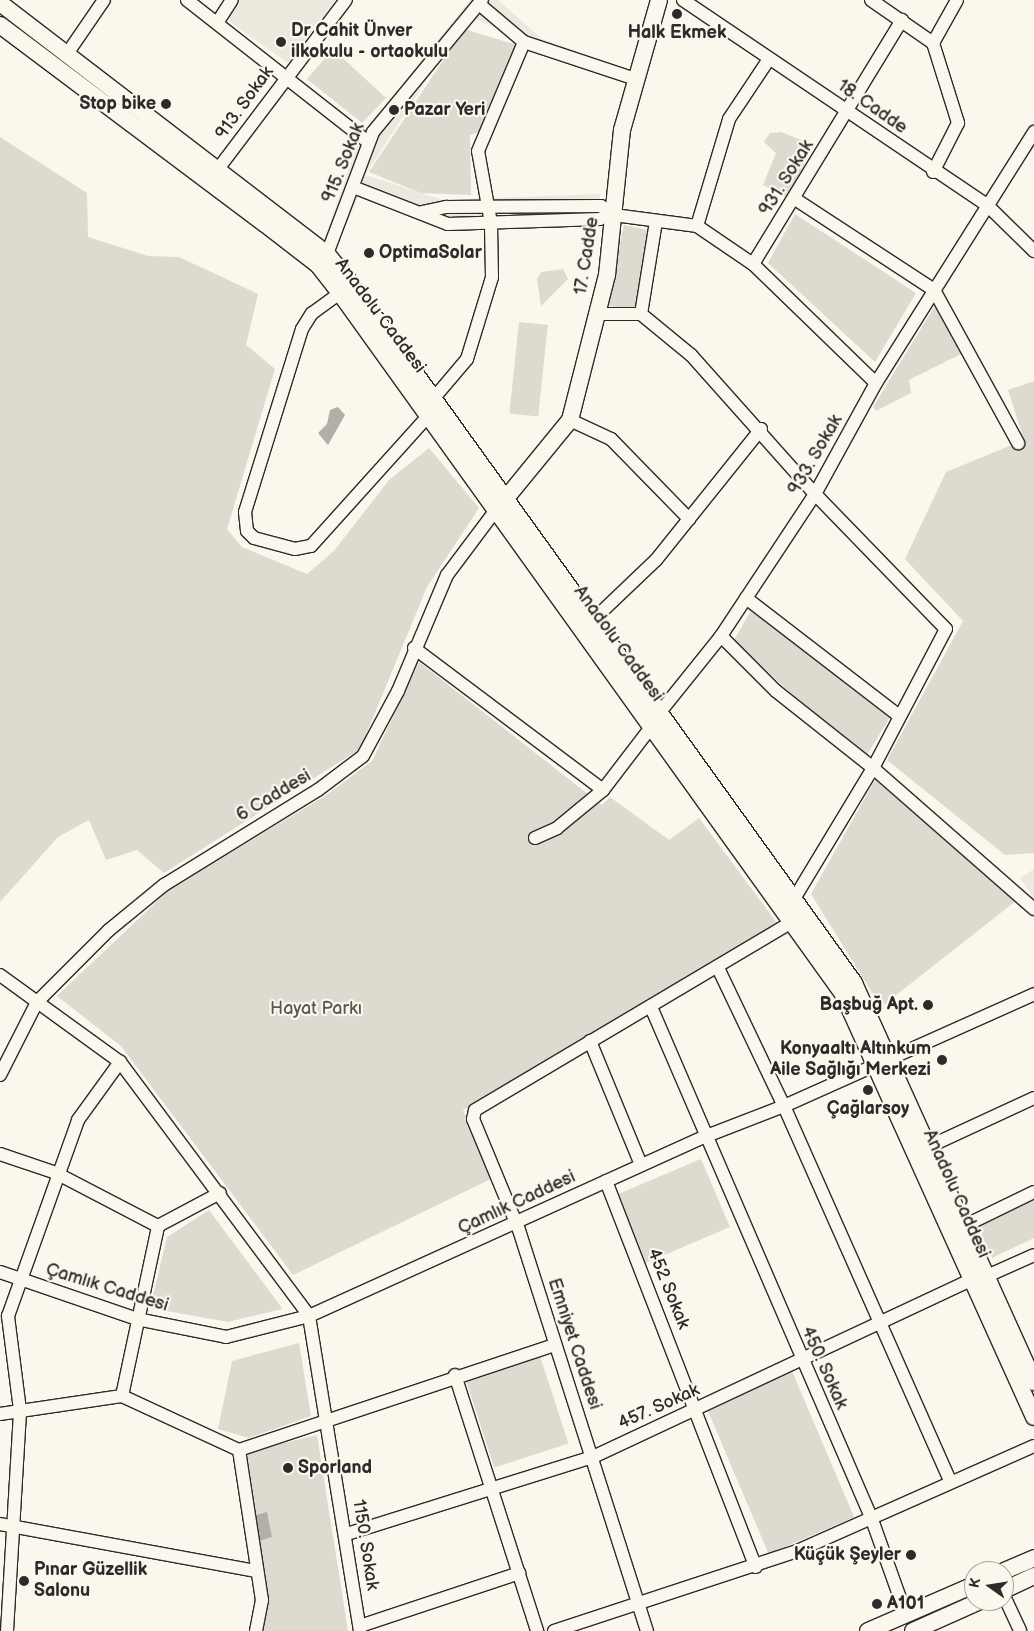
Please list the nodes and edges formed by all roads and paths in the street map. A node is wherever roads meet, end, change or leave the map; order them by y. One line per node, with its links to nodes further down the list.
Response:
1 (104, 0): 16 (street)
2 (187, 0): 12 (street)
3 (232, 0): 12 (street)
4 (346, 0): 18 (street, 913. Sokak)
5 (659, 0): 19 (main road, 17. Cadde)
6 (684, 0): 17 (street, 18. Cadde)
7 (872, 0): 11 (street)
8 (957, 0): 15 (street)
9 (481, 2): 14 (street); 22 (street, 915. Sokak)
10 (0, 3): 16 (main road, Anadolu Caddesi)
11 (902, 20): 15 (street); 20 (street, 931. Sokak)
12 (217, 23): 18 (street)
13 (0, 25): 24 (main road, Anadolu Caddesi)
14 (524, 42): 19 (street); 28 (street)
15 (933, 43): 23 (street)
16 (67, 54): 24 (main road, Anadolu Caddesi)
17 (769, 59): 20 (street, 18. Cadde); 33 (street)
18 (285, 77): 22 (street); 24 (street, 913. Sokak)
19 (635, 78): 30 (main road, 17. Cadde)
20 (850, 111): 23 (street, 18. Cadde); 26 (street, 931. Sokak)
21 (1034, 132): 27 (street, 933. Sokak)
22 (368, 142): 25 (street, 915. Sokak)
23 (933, 172): 27 (street, 18. Cadde)
24 (213, 176): 35 (main road, Anadolu Caddesi); 38 (main road, Anadolu Caddesi)
25 (353, 188): 29 (street); 35 (street, 915. Sokak)
26 (795, 199): 36 (street, 931. Sokak); 37 (street)
27 (986, 205): 34 (street, 18. Cadde); 37 (street, 933. Sokak)
28 (488, 207): 29 (street); 30 (street); 32 (street)
29 (422, 212): 32 (street)
30 (612, 214): 31 (street); 32 (street); 39 (main road, 17. Cadde)
31 (656, 221): 33 (street); 40 (street)
32 (491, 223): 42 (street)
33 (697, 226): 36 (street)
34 (1034, 251)
35 (327, 254): 42 (main road, Anadolu Caddesi)
36 (753, 264): 41 (street)
37 (934, 290): 41 (street, 933. Sokak); 46 (street)
38 (340, 293): 43 (main road, Anadolu Caddesi); 43 (street)
39 (597, 314): 40 (street); 44 (main road, 17. Cadde)
40 (641, 314): 45 (street)
41 (876, 383): 47 (street, 933. Sokak)
42 (434, 398): 48 (main road, Anadolu Caddesi)
43 (429, 415): 48 (main road, Anadolu Caddesi)
44 (570, 420): 48 (main road, 17. Cadde); 49 (street)
45 (760, 429): 47 (street); 49 (street)
46 (1018, 443)
47 (815, 494): 50 (street, 933. Sokak); 54 (street)
48 (501, 503): 51 (main road, Anadolu Caddesi); 53 (street, 6 Caddesi); 55 (main road, Anadolu Caddesi)
49 (689, 519): 51 (street)
50 (746, 598): 52 (street, 933. Sokak); 54 (street)
51 (594, 619): 55 (main road, Anadolu Caddesi)
52 (721, 636): 55 (street, 933. Sokak); 56 (street)
53 (414, 648): 57 (street); 65 (street, 6 Caddesi)
54 (899, 716): 56 (street)
55 (656, 719): 57 (street, 933. Sokak); 59 (main road, Anadolu Caddesi); 61 (main road, Anadolu Caddesi)
56 (873, 768): 59 (street); 60 (street)
57 (603, 790): 58 (street, 933. Sokak)
58 (536, 838)
59 (794, 899): 68 (main road, Anadolu Caddesi)
60 (1034, 909)
61 (794, 922): 62 (street); 68 (main road, Anadolu Caddesi)
62 (719, 970): 66 (street); 72 (street)
63 (0, 975): 65 (street)
64 (1034, 994): 68 (street, Çamlık Caddesi)
65 (37, 1002): 69 (street); 70 (street, 6 Caddesi)
66 (651, 1007): 67 (street); 73 (street, 450. Sokak)
67 (590, 1041): 76 (street); 81 (street, Emniyet Caddesi)
68 (881, 1060): 72 (street, Çamlık Caddesi); 74 (main road, Anadolu Caddesi); 86 (main road, Anadolu Caddesi)
69 (120, 1062): 77 (street); 80 (street)
70 (0, 1075)
71 (1034, 1098): 74 (street)
72 (784, 1106): 73 (street, Çamlık Caddesi); 90 (street)
73 (704, 1137): 76 (street, Çamlık Caddesi); 93 (street, 450. Sokak)
74 (928, 1147): 83 (main road, Anadolu Caddesi)
75 (0, 1154): 77 (street)
76 (641, 1165): 78 (street, Çamlık Caddesi)
77 (56, 1173): 82 (street); 87 (street)
78 (606, 1181): 81 (street, Çamlık Caddesi); 97 (street, 452 Sokak)
79 (1034, 1192): 83 (street)
80 (220, 1193): 82 (street); 88 (street)
81 (516, 1223): 88 (street, Çamlık Caddesi); 91 (street, Emniyet Caddesi)
82 (158, 1226): 89 (street)
83 (964, 1226): 86 (main road, Anadolu Caddesi)
84 (1034, 1255): 86 (street, 457. Sokak)
85 (0, 1272): 87 (street, Çamlık Caddesi)
86 (980, 1278): 90 (street, 457. Sokak); 92 (main road, Anadolu Caddesi); 100 (main road, Anadolu Caddesi)
87 (20, 1279): 89 (street, Çamlık Caddesi); 98 (street)
88 (309, 1316): 89 (street, Çamlık Caddesi); 101 (street, 1150. Sokak)
89 (138, 1319): 96 (street)
90 (881, 1322): 93 (street, 457. Sokak); 105 (street)
91 (554, 1345): 94 (street); 104 (street, Emniyet Caddesi)
92 (1029, 1359): 95 (main road, Anadolu Caddesi)
93 (802, 1362): 97 (street, 457. Sokak); 107 (street, 450. Sokak)
94 (455, 1376): 101 (street); 106 (street)
95 (1034, 1382)
96 (122, 1396): 98 (street); 103 (street)
97 (698, 1409): 104 (street, 457. Sokak); 112 (street, 452 Sokak)
98 (20, 1410): 99 (street); 109 (street)
99 (0, 1414)
100 (1034, 1417)
101 (324, 1421): 103 (street); 110 (street, 1150. Sokak)
102 (1034, 1446): 105 (street)
103 (239, 1450): 114 (street)
104 (593, 1457): 106 (street, 457. Sokak); 119 (street, Emniyet Caddesi)
105 (950, 1481): 107 (street)
106 (490, 1491): 110 (street, 457. Sokak); 115 (street)
107 (871, 1517): 112 (street); 122 (street, 450. Sokak)
108 (0, 1524): 109 (street)
109 (16, 1527): 114 (street); 124 (street)
110 (347, 1534): 123 (street, 1150. Sokak)
111 (1034, 1558): 113 (main road)
112 (756, 1567): 119 (street)
113 (1014, 1567)
114 (255, 1570): 125 (street)
115 (519, 1573): 123 (street); 126 (street)
116 (1034, 1576): 117 (main road)
117 (1014, 1585)
118 (964, 1589): 122 (main road)
119 (639, 1604): 127 (street); 128 (street, Emniyet Caddesi)
120 (964, 1608): 130 (main road)
121 (1011, 1611): 131 (street)
122 (906, 1615): 129 (main road)
123 (360, 1628)
124 (7, 1631)
125 (256, 1631)
126 (537, 1631)
127 (554, 1631)
128 (647, 1631)
129 (868, 1631)
130 (913, 1631)
131 (1020, 1631)

